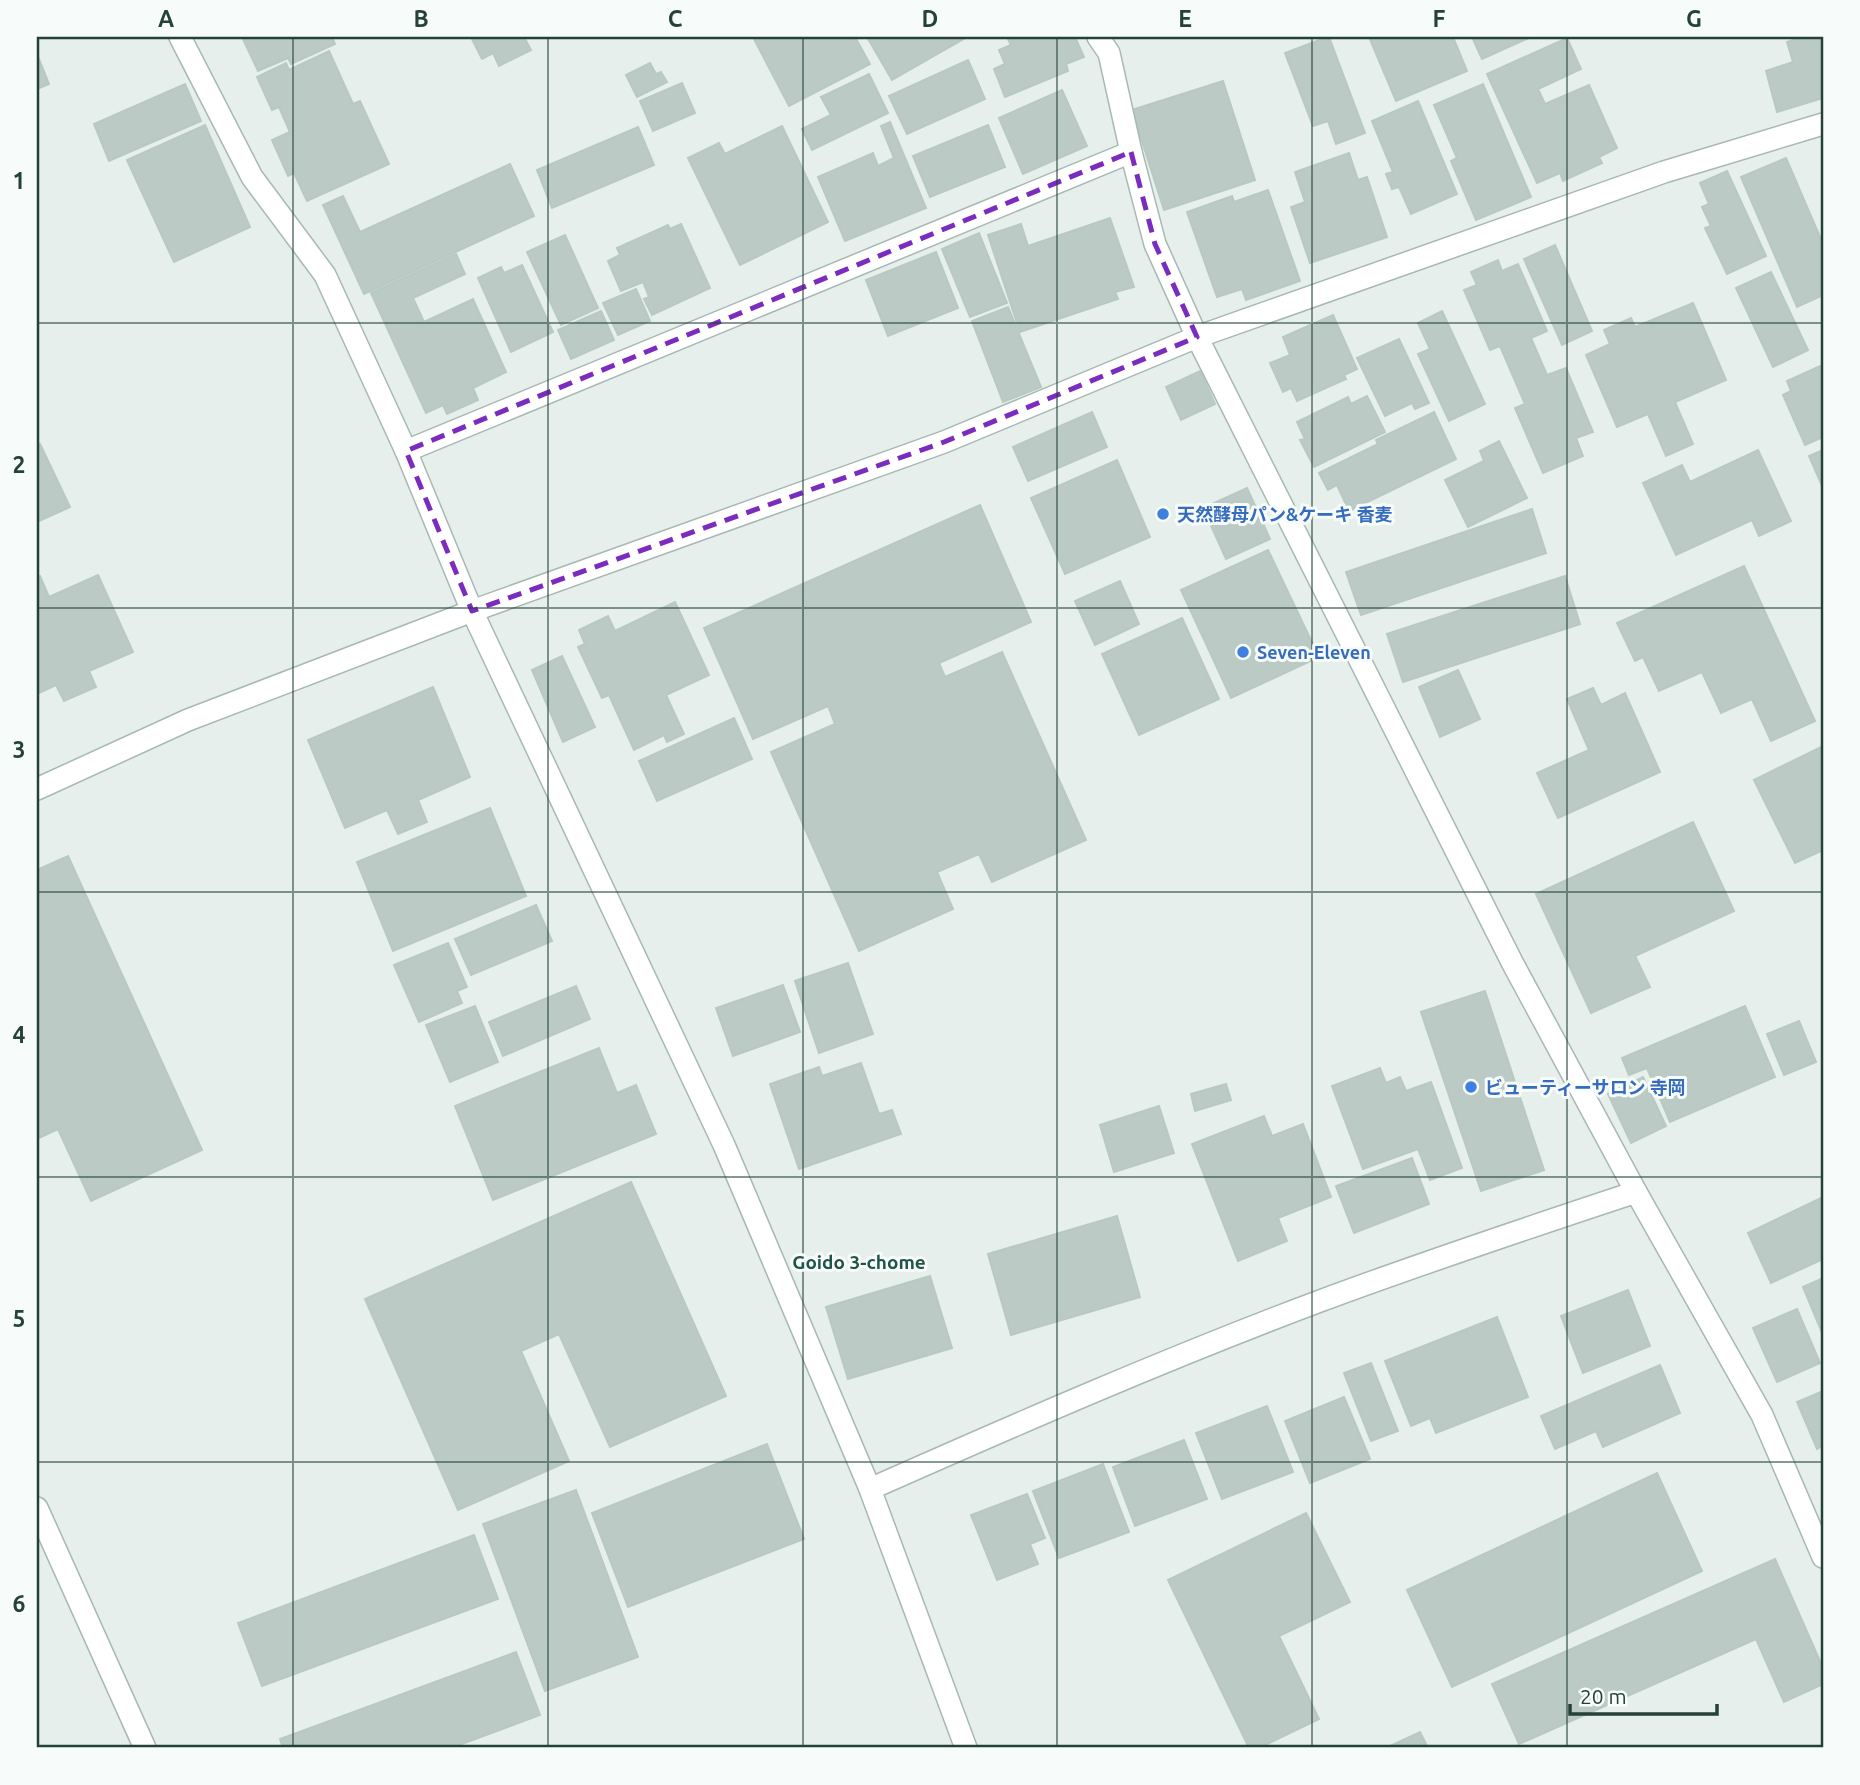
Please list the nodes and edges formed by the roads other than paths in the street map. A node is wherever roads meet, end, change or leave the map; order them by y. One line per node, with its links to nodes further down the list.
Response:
1 (180, 37): 6 (street)
2 (1098, 37): 4 (street)
3 (1823, 124): 5 (street)
4 (1130, 152): 5 (street); 6 (street)
5 (1197, 337): 7 (street); 9 (street)
6 (406, 452): 7 (street)
7 (472, 611): 8 (street); 10 (street)
8 (37, 789)
9 (1636, 1192): 10 (street); 12 (street)
10 (870, 1489): 14 (street)
11 (37, 1508): 13 (street)
12 (1823, 1557)
13 (145, 1748)
14 (966, 1748)

